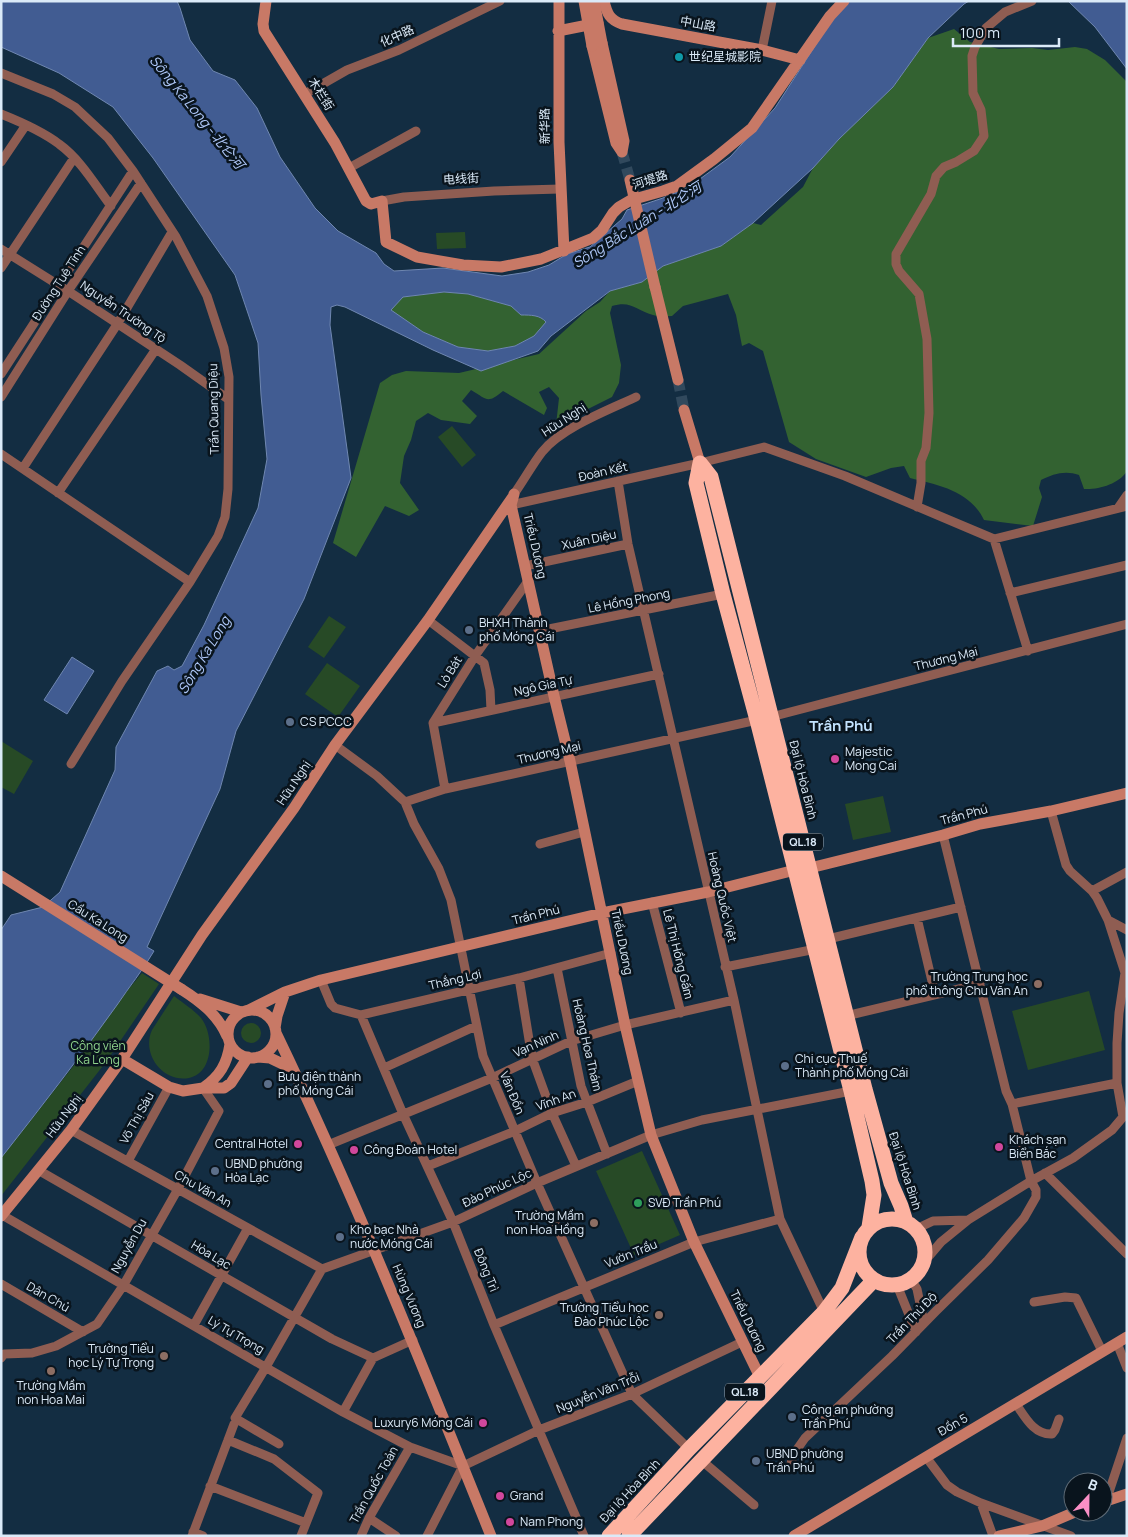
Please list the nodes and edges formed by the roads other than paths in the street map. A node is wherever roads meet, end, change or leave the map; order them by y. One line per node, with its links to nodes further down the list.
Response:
1 (266, 1): 16 (street, 木栏街)
2 (500, 1): 16 (street, 化中路)
3 (559, 1): 11 (street, 新华路)
4 (584, 1): 12 (street, bridge)
5 (594, 1): 12 (street, bridge)
6 (604, 1): 10 (street)
7 (772, 1): 13 (street)
8 (844, 1): 14 (street, 河堤路)
9 (1032, 1): 52 (street)
10 (612, 20): 11 (street); 13 (street, 中山路)
11 (558, 31): 26 (street, 新华路)
12 (597, 44): 12 (street)
13 (762, 50): 14 (street, 中山路)
14 (800, 60): 32 (street, 河堤路)
15 (1, 73): 23 (street, Trần Quang Diệu)
16 (305, 94): 22 (street, 木栏街)
17 (1, 114): 18 (street)
18 (26, 125): 20 (street); 21 (street)
19 (416, 131): 22 (street)
20 (74, 158): 29 (street); 33 (street)
21 (1, 162)
22 (349, 168): 27 (street, 木栏街)
23 (133, 172): 25 (street, Trần Quang Diệu); 29 (street, Đường Tuệ Tĩnh)
24 (630, 180): 40 (street, bridge)
25 (141, 183): 30 (street, Trần Quang Diệu); 36 (street, Đường Tuệ Tĩnh)
26 (560, 189): 28 (street, 电线街); 32 (street, 新华路)
27 (366, 201): 28 (street, 电线街)
28 (382, 201): 32 (street, 河堤路)
29 (110, 206): 35 (street, Đường Tuệ Tĩnh)
30 (172, 232): 37 (street); 43 (street, Trần Quang Diệu)
31 (1, 249): 33 (street, Nguyễn Trường Tộ)
32 (564, 251)
33 (10, 255): 34 (street); 35 (street, Nguyễn Trường Tộ)
34 (1, 268)
35 (59, 285): 36 (street, Nguyễn Trường Tộ); 39 (street, Đường Tuệ Tĩnh)
36 (68, 291): 37 (street, Nguyễn Trường Tộ); 42 (street, Đường Tuệ Tĩnh)
37 (118, 323): 38 (street, Nguyễn Trường Tộ); 47 (street)
38 (156, 348): 43 (street, Nguyễn Trường Tộ); 49 (street)
39 (1, 374)
40 (678, 380)
41 (636, 396): 51 (street, Hữu Nghị)
42 (1, 397)
43 (228, 399): 61 (street, Trần Quang Diệu)
44 (684, 410): 46 (street, Đại lộ Hòa Bình / QL.18)
45 (1, 454): 47 (street)
46 (700, 463): 48 (street, Đoàn Kết); 52 (street, Đoàn Kết); 58 (highway, Đại lộ Hòa Bình / QL.18); 59 (highway, Đại lộ Hòa Bình / QL.18)
47 (23, 468): 49 (street)
48 (618, 481): 51 (street, Đoàn Kết); 55 (street, Hoàng Quốc Việt)
49 (58, 493): 61 (street)
50 (1127, 495): 53 (street)
51 (513, 500): 57 (street, Triều Dương); 65 (street, Hữu Nghị)
52 (917, 506): 54 (street, Đoàn Kết)
53 (1122, 507): 54 (street)
54 (994, 539): 62 (street)
55 (628, 544): 57 (street, Xuân Diệu); 64 (street, Hoàng Quốc Việt)
56 (1127, 565): 62 (street)
57 (525, 566): 60 (street, Triều Dương)
58 (733, 566): 59 (highway); 73 (highway, Đại lộ Hòa Bình / QL.18)
59 (717, 570): 63 (highway, Đại lộ Hòa Bình / QL.18)
60 (528, 581): 67 (street, Triều Dương); 69 (street, Lò Bát)
61 (190, 582): 78 (street, Trần Quang Diệu)
62 (1010, 593): 68 (street)
63 (722, 594): 64 (street, Lê Hồng Phong); 73 (highway, Đại lộ Hòa Bình / QL.18)
64 (645, 610): 67 (street, Lê Hồng Phong); 70 (street, Hoàng Quốc Việt)
65 (428, 620): 69 (street); 76 (street, Hữu Nghị)
66 (1127, 624): 68 (street, Thương Mại)
67 (539, 631): 71 (street, Triều Dương)
68 (1028, 651): 73 (street, Thương Mại)
69 (475, 656): 72 (street); 74 (street, Lò Bát)
70 (659, 674): 71 (street, Ngô Gia Tự); 75 (street, Hoàng Quốc Việt)
71 (554, 696): 72 (street, Ngô Gia Tự); 77 (street, Triều Dương)
72 (492, 710): 74 (street, Ngô Gia Tự)
73 (764, 719): 75 (street, Thương Mại); 86 (highway, Đại lộ Hòa Bình / QL.18)
74 (432, 723): 79 (street)
75 (674, 740): 77 (street, Thương Mại); 90 (street, Hoàng Quốc Việt)
76 (335, 745): 81 (street, Vân Đồn); 122 (street, Hữu Nghị)
77 (570, 761): 79 (street, Thương Mại); 83 (street, Triều Dương)
78 (71, 764)
79 (445, 790): 81 (street, Thương Mại)
80 (1127, 793): 82 (street, Trần Phú)
81 (405, 802): 98 (street, Vân Đồn)
82 (1051, 810): 84 (street, Trần Phú); 89 (street)
83 (584, 832): 85 (street); 93 (street, Triều Dương)
84 (943, 835): 86 (street, Trần Phú); 92 (street, Trần Thủ Độ)
85 (540, 844)
86 (802, 869): 90 (street, Trần Phú); 97 (highway, Đại lộ Hòa Bình / QL.18); 99 (highway, Đại lộ Hòa Bình / QL.18)
87 (1127, 872): 89 (street)
88 (1, 876): 109 (street, Cầu Ka Long, bridge)
89 (1092, 891): 95 (street)
90 (708, 892): 91 (street, Trần Phú); 102 (street, Hoàng Quốc Việt)
91 (652, 902): 93 (street, Trần Phú); 112 (street, Lê Thị Hồng Gấm)
92 (961, 907): 94 (street); 105 (street, Trần Thủ Độ)
93 (602, 913): 98 (street, Trần Phú); 100 (street, Triều Dương)
94 (917, 918): 97 (street); 108 (street)
95 (1108, 920): 96 (street); 127 (street)
96 (1127, 930)
97 (828, 939): 114 (highway, Đại lộ Hòa Bình / QL.18)
98 (461, 947): 104 (street, Trần Phú); 106 (street, Vân Đồn)
99 (816, 949): 102 (street); 130 (highway, Đại lộ Hòa Bình / QL.18)
100 (611, 953): 101 (street, Thắng Lợi); 115 (street, Triều Dương)
101 (557, 968): 103 (street, Thắng Lợi); 119 (street, Hoàng Hoa Thám)
102 (726, 968): 110 (street, Hoàng Quốc Việt)
103 (519, 978): 106 (street, Thắng Lợi); 121 (street)
104 (321, 980): 107 (street, Trần Phú); 113 (street, Thắng Lợi)
105 (980, 984): 108 (street); 132 (street, Trần Thủ Độ)
106 (469, 990): 113 (street, Thắng Lợi); 116 (street, Vân Đồn)
107 (285, 992): 111 (street, Trần Phú); 117 (street)
108 (936, 994): 114 (street)
109 (193, 996): 111 (street); 118 (street)
110 (734, 1000): 112 (street, Vạn Ninh); 133 (street, Hoàng Quốc Việt)
111 (245, 1011): 117 (street); 118 (street)
112 (680, 1013): 115 (street, Vạn Ninh)
113 (361, 1015): 123 (street, Đông Trì)
114 (846, 1016): 130 (highway, Đại lộ Hòa Bình / QL.18)
115 (625, 1025): 119 (street, Vạn Ninh); 126 (street, Triều Dương)
116 (476, 1026): 123 (street); 125 (street, Vân Đồn)
117 (275, 1031): 120 (street); 124 (street, Hùng Vương)
118 (229, 1041): 120 (street); 129 (street)
119 (571, 1041): 121 (street, Vạn Ninh); 131 (street, Hoàng Hoa Thám)
120 (253, 1057): 124 (street); 129 (street)
121 (532, 1058): 125 (street, Vạn Ninh); 134 (street)
122 (122, 1059): 128 (street); 136 (street, Hữu Nghị)
123 (384, 1068): 135 (street, Đông Trì)
124 (293, 1070): 139 (street, Hùng Vương)
125 (492, 1078): 135 (street, Vạn Ninh); 137 (street, Vân Đồn)
126 (638, 1081): 131 (street, Vĩnh An); 138 (street, Triều Dương)
127 (1117, 1082): 132 (street); 145 (street)
128 (169, 1087): 129 (street); 141 (street, Võ Thị Sáu)
129 (203, 1088): 148 (street, Nguyễn Du)
130 (858, 1090): 133 (street, Đào Phúc Lộc); 153 (highway, Đại lộ Hòa Bình / QL.18); 155 (highway, Đại lộ Hòa Bình / QL.18)
131 (587, 1102): 134 (street, Vĩnh An); 140 (street, Hoàng Hoa Thám)
132 (1012, 1104): 146 (street, Trần Thủ Độ)
133 (758, 1109): 138 (street, Đào Phúc Lộc); 150 (street, Hoàng Quốc Việt)
134 (552, 1113): 137 (street, Vĩnh An); 143 (street)
135 (403, 1114): 139 (street, Vạn Ninh); 142 (street, Đông Trì)
136 (71, 1130): 141 (street, Chu Văn An); 144 (street, Hữu Nghị)
137 (515, 1131): 142 (street, Vĩnh An); 147 (street, Vân Đồn)
138 (651, 1135): 140 (street, Đào Phúc Lộc); 157 (street, Triều Dương)
139 (328, 1145): 158 (street, Hùng Vương)
140 (607, 1154): 143 (street, Đào Phúc Lộc)
141 (128, 1161): 148 (street, Chu Văn An)
142 (428, 1166): 152 (street, Đông Trì)
143 (576, 1166): 147 (street, Đào Phúc Lộc)
144 (38, 1170): 149 (street, Hữu Nghị); 156 (street, Hòa Lạc)
145 (1045, 1173): 146 (street); 159 (street)
146 (1031, 1181): 151 (street); 172 (street, Trần Thủ Độ)
147 (537, 1184): 152 (street, Đào Phúc Lộc); 168 (street, Vân Đồn)
148 (178, 1189): 154 (street, Chu Văn An); 156 (street, Nguyễn Du)
149 (2, 1216): 167 (street, Lý Tự Trọng)
150 (780, 1218): 157 (street, Vườn Trầu); 170 (street, Hoàng Quốc Việt)
151 (968, 1220): 153 (street); 160 (street)
152 (453, 1222): 158 (street, Đào Phúc Lộc); 173 (street, Đông Trì)
153 (911, 1226): 155 (highway); 160 (highway, QL.18)
154 (248, 1228): 161 (street, Chu Văn An); 162 (street)
155 (866, 1232): 164 (highway, QL.18); 170 (highway, Đại lộ Hòa Bình / QL.18)
156 (151, 1235): 162 (street, Hòa Lạc); 167 (street, Nguyễn Du)
157 (694, 1242): 168 (street, Vườn Trầu); 179 (street, Triều Dương)
158 (375, 1251): 161 (street, Đào Phúc Lộc); 177 (street, Hùng Vương)
159 (1127, 1254)
160 (924, 1262): 163 (highway)
161 (322, 1269): 171 (street)
162 (221, 1277): 171 (street, Hòa Lạc); 174 (street)
163 (911, 1279): 166 (highway); 172 (street)
164 (874, 1280): 166 (highway); 185 (highway, Đại lộ Hòa Bình / QL.18)
165 (1, 1284): 175 (street, Dân Chủ)
166 (897, 1285): 176 (street)
167 (123, 1286): 174 (street, Lý Tự Trọng); 175 (street, Nguyễn Du)
168 (584, 1287): 173 (street, Vườn Trầu); 186 (street, Vân Đồn)
169 (1034, 1302): 180 (street)
170 (824, 1312): 185 (highway, Đại lộ Hòa Bình / QL.18)
171 (294, 1316): 182 (street, Hòa Lạc); 183 (street)
172 (924, 1323): 176 (street, Trần Thủ Độ)
173 (494, 1325): 191 (street, Đông Trì)
174 (194, 1326): 183 (street, Lý Tự Trọng)
175 (83, 1332): 181 (street, Nguyễn Du)
176 (916, 1332): 199 (street, Trần Thủ Độ)
177 (413, 1340): 182 (street); 200 (street, Hùng Vương)
178 (1122, 1340): 180 (street, Đồn 5); 184 (street)
179 (742, 1342): 185 (street, Triều Dương); 186 (street, Nguyễn Văn Trỗi)
180 (1102, 1352): 187 (street, Đồn 5)
181 (2, 1355)
182 (373, 1358): 188 (street)
183 (266, 1367): 188 (street, Lý Tự Trọng); 190 (street)
184 (1127, 1368)
185 (762, 1382): 196 (highway, Đại lộ Hòa Bình / QL.18); 198 (highway, Đại lộ Hòa Bình / QL.18)
186 (632, 1394): 191 (street, Nguyễn Văn Trỗi); 196 (street, Vân Đồn)
187 (1016, 1404): 189 (street); 197 (street, Đồn 5)
188 (343, 1412): 195 (street, Lý Tự Trọng)
189 (1059, 1419)
190 (234, 1421): 193 (street); 194 (street)
191 (539, 1430): 200 (street, Nguyễn Văn Trỗi); 218 (street, Đông Trì)
192 (1127, 1438): 201 (street)
193 (228, 1440): 202 (street); 209 (street)
194 (279, 1444)
195 (410, 1447): 200 (street, Lý Tự Trọng); 208 (street, Trần Quốc Toản)
196 (689, 1449): 198 (highway); 219 (highway, Đại lộ Hòa Bình / QL.18)
197 (926, 1457): 205 (street); 221 (street, Đồn 5)
198 (700, 1460): 206 (street); 220 (highway, Đại lộ Hòa Bình / QL.18)
199 (791, 1464)
200 (463, 1466): 216 (street); 217 (street, Hùng Vương)
201 (1113, 1478)
202 (210, 1486): 209 (street); 211 (street)
203 (1127, 1494): 204 (street)
204 (1113, 1498)
205 (980, 1503): 210 (street); 222 (street)
206 (754, 1505)
207 (1063, 1517): 210 (street)
208 (368, 1518): 214 (street, Trần Quốc Toản); 215 (street)
209 (306, 1523): 213 (street)
210 (1042, 1526): 223 (street); 224 (street)
211 (192, 1534): 212 (street)
212 (203, 1536)
213 (301, 1536)
214 (361, 1536)
215 (396, 1536)
216 (427, 1536)
217 (491, 1536)
218 (584, 1536)
219 (609, 1536)
220 (628, 1536)
221 (794, 1536)
222 (993, 1536)
223 (999, 1536)
224 (1071, 1536)

